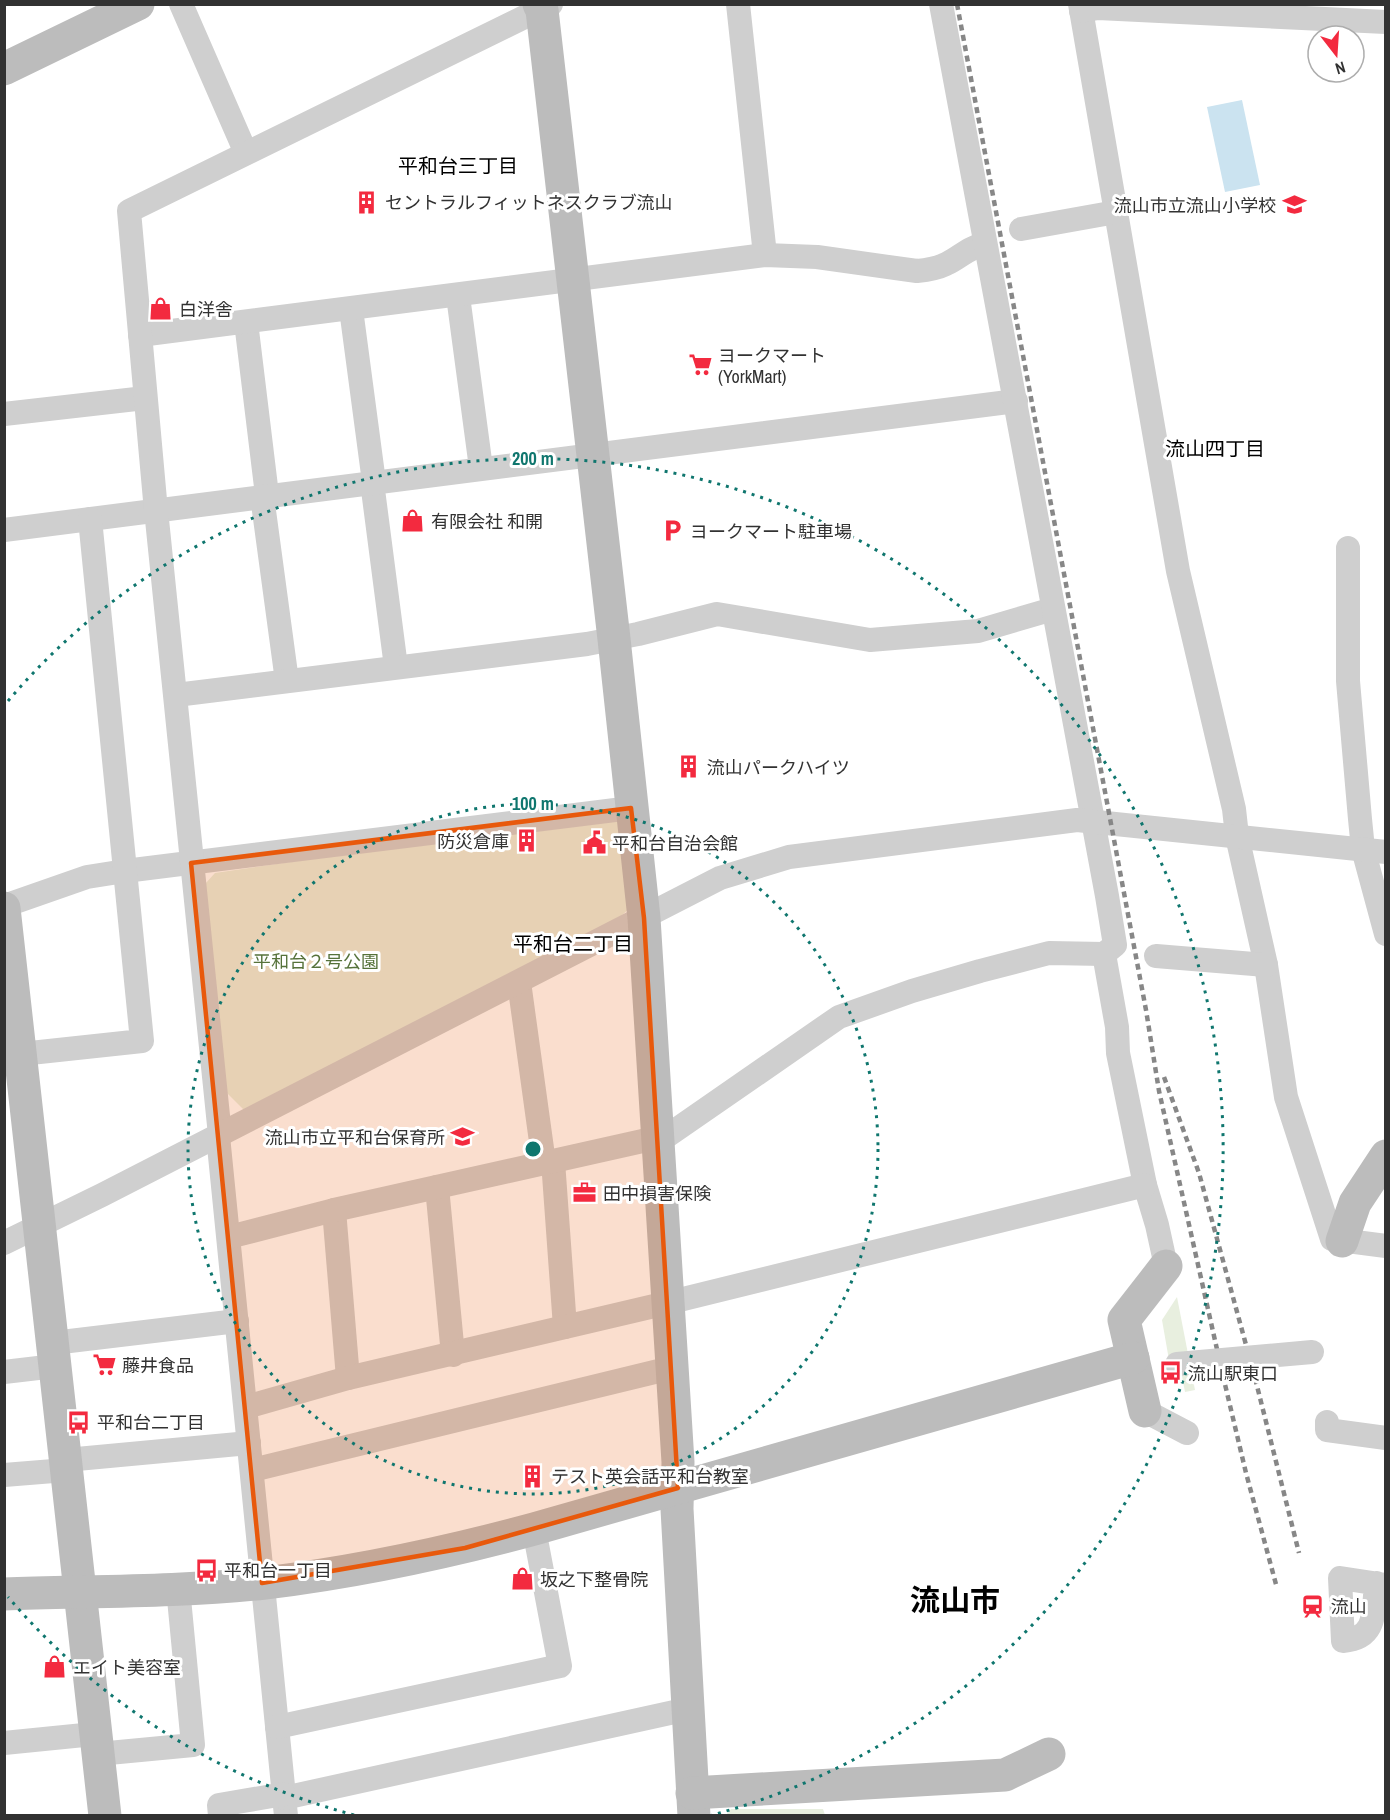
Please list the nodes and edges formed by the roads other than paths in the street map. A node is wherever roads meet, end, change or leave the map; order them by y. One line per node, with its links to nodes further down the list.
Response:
1 (138, 4): 10 (street)
2 (181, 4): 11 (street)
3 (738, 4): 15 (street)
4 (941, 4): 14 (street)
5 (544, 6): 11 (street); 16 (street)
6 (1081, 8): 7 (street); 12 (street)
7 (1215, 9): 8 (street)
8 (1272, 10): 9 (street)
9 (1386, 22)
10 (4, 69)
11 (246, 153): 20 (street)
12 (1116, 212): 13 (street); 39 (street)
13 (1021, 229)
14 (985, 244): 15 (street); 22 (street)
15 (765, 255): 16 (street)
16 (573, 280): 17 (street); 24 (street)
17 (458, 296): 18 (street); 25 (street)
18 (351, 309): 19 (street); 26 (street)
19 (246, 322): 20 (street); 27 (street)
20 (140, 335): 21 (street)
21 (145, 398): 23 (street); 28 (street)
22 (1016, 401): 24 (street); 32 (street)
23 (4, 414)
24 (593, 455): 25 (street); 33 (street)
25 (481, 468): 26 (street)
26 (373, 482): 27 (street); 34 (street)
27 (265, 496): 28 (street); 35 (street)
28 (156, 510): 29 (street); 36 (street)
29 (90, 519): 30 (street); 42 (street)
30 (4, 530)
31 (1348, 548): 40 (street)
32 (1053, 609): 33 (street); 38 (street)
33 (614, 639): 34 (street); 37 (street)
34 (396, 667): 35 (street)
35 (287, 681): 36 (street)
36 (176, 695): 41 (street)
37 (631, 808): 41 (street); 44 (street)
38 (1093, 820): 39 (street); 44 (street); 46 (street)
39 (1237, 836): 40 (street); 48 (street)
40 (1375, 850): 45 (street)
41 (192, 863): 42 (street); 51 (street)
42 (125, 871): 43 (street); 50 (street)
43 (4, 907): 50 (street)
44 (644, 918): 49 (street); 52 (street)
45 (1386, 933)
46 (1104, 954): 52 (street); 55 (street)
47 (1156, 956): 48 (street)
48 (1266, 965): 60 (street)
49 (519, 982): 51 (street); 54 (street)
50 (21, 1054): 58 (street)
51 (219, 1135): 58 (street); 59 (street)
52 (657, 1141): 54 (street); 64 (street)
53 (1386, 1156): 60 (street)
54 (549, 1162): 56 (street); 66 (street)
55 (1145, 1185): 63 (street); 64 (street)
56 (438, 1187): 57 (street); 69 (street)
57 (334, 1210): 59 (street); 74 (street)
58 (39, 1226): 61 (street); 68 (street)
59 (229, 1237): 65 (street)
60 (1349, 1241): 62 (street)
61 (4, 1243)
62 (1386, 1246)
63 (1166, 1266): 70 (street)
64 (667, 1303): 66 (street); 72 (street)
65 (237, 1321): 68 (street); 75 (street)
66 (565, 1328): 69 (street)
67 (1312, 1352): 71 (street, bridge)
68 (54, 1355): 73 (street); 81 (street)
69 (453, 1355): 74 (street)
70 (1133, 1358): 76 (street); 84 (street)
71 (1177, 1364)
72 (671, 1368): 82 (street); 84 (street)
73 (4, 1372)
74 (348, 1378): 75 (street)
75 (246, 1407): 80 (street)
76 (1145, 1411): 78 (street)
77 (1327, 1426): 79 (street)
78 (1187, 1433)
79 (1386, 1438)
80 (249, 1443): 81 (street); 82 (street)
81 (66, 1465): 83 (street); 88 (street)
82 (252, 1470): 86 (street)
83 (4, 1475)
84 (678, 1488): 85 (street); 90 (street)
85 (534, 1529): 86 (street); 91 (street)
86 (262, 1583): 87 (street); 91 (street)
87 (178, 1588): 88 (street); 93 (street)
88 (80, 1592): 89 (street); 93 (street)
89 (4, 1594)
90 (688, 1709): 95 (street); 96 (street)
91 (277, 1727): 95 (street)
92 (4, 1743): 93 (street)
93 (96, 1744): 97 (street)
94 (1049, 1754): 96 (street)
95 (285, 1803): 98 (street)
96 (693, 1804)
97 (105, 1815)
98 (220, 1815)

